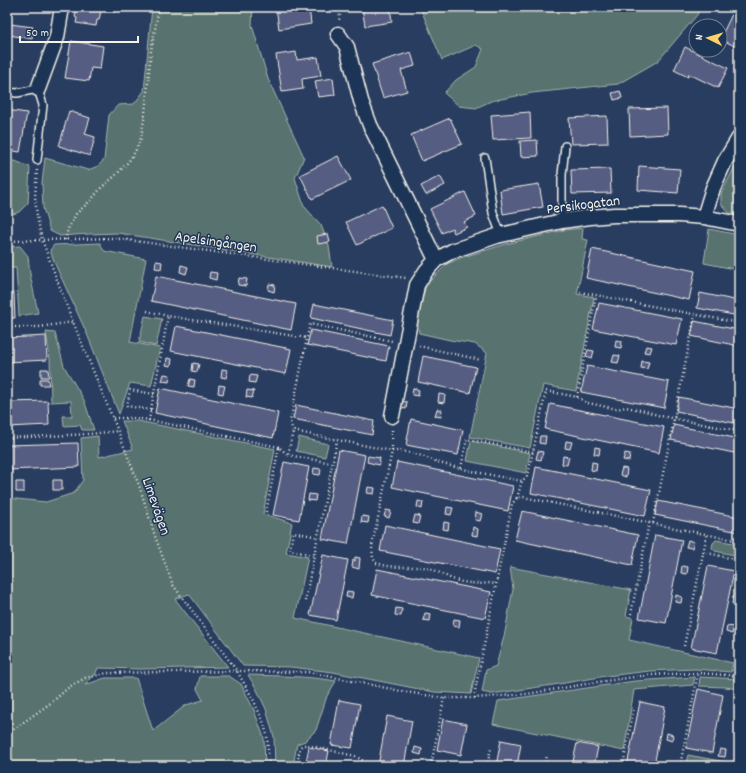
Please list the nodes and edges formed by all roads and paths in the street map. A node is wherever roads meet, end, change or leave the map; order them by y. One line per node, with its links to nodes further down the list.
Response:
1 (62, 7): 4 (street)
2 (159, 7): 15 (path)
3 (338, 34): 17 (street)
4 (38, 90): 5 (lane); 9 (lane)
5 (7, 92)
6 (739, 138): 10 (street)
7 (565, 146): 11 (lane)
8 (485, 158): 13 (lane)
9 (37, 160): 14 (path, Limevägen)
10 (704, 218): 11 (street, Persikogatan); 12 (street, Persikogatan)
11 (562, 221): 13 (street, Persikogatan)
12 (739, 224)
13 (501, 235): 17 (street, Persikogatan)
14 (42, 240): 15 (path, Apelsingången); 16 (path, Apelsingången); 24 (path, Limevägen)
15 (65, 240): 18 (path, Apelsingången)
16 (7, 241)
17 (436, 260): 18 (street, Persikogatan)
18 (420, 280): 28 (street, Persikogatan)
19 (580, 292): 20 (path)
20 (596, 295): 22 (path); 31 (path)
21 (147, 312): 23 (path)
22 (695, 315): 25 (path); 35 (path)
23 (168, 316): 27 (path); 30 (path)
24 (73, 322): 26 (path); 34 (path, Limevägen)
25 (739, 323)
26 (7, 328)
27 (307, 338): 28 (path); 38 (path)
28 (406, 344): 29 (path); 33 (street, Persikogatan)
29 (481, 360)
30 (154, 394): 32 (path); 32 (path)
31 (577, 397): 35 (path); 44 (path)
32 (151, 410): 36 (path)
33 (392, 416): 43 (path)
34 (113, 418): 36 (path); 37 (path, Limevägen)
35 (674, 418): 39 (path); 51 (path)
36 (149, 420): 42 (path)
37 (118, 431): 40 (path); 63 (path, Limevägen)
38 (293, 431): 41 (path); 45 (path)
39 (739, 432)
40 (7, 438)
41 (337, 440): 43 (path); 46 (path)
42 (279, 447): 45 (path); 50 (path)
43 (392, 451): 47 (path); 58 (path)
44 (533, 452): 47 (path); 48 (path)
45 (288, 455): 46 (path)
46 (332, 463): 53 (path)
47 (461, 468): 48 (path)
48 (522, 481): 49 (path)
49 (517, 498): 51 (path); 58 (path)
50 (266, 512)
51 (651, 523): 52 (path); 60 (path)
52 (707, 534): 54 (path); 55 (path)
53 (318, 537): 56 (path); 59 (path)
54 (739, 541)
55 (703, 552): 57 (path); 62 (path)
56 (313, 555)
57 (739, 560)
58 (496, 584): 68 (path)
59 (305, 601)
60 (631, 614)
61 (739, 637): 65 (path)
62 (684, 646)
63 (237, 671): 67 (path); 70 (path); 74 (path, Limevägen)
64 (698, 673): 65 (path); 68 (path); 81 (path)
65 (733, 675): 66 (path)
66 (739, 676)
67 (444, 698): 68 (path); 77 (path)
68 (475, 698)
69 (634, 708): 80 (path)
70 (7, 734)
71 (491, 748): 78 (path)
72 (739, 748): 82 (path)
73 (547, 755): 79 (path)
74 (269, 766)
75 (297, 766): 76 (path)
76 (365, 766)
77 (430, 766)
78 (487, 766)
79 (545, 766)
80 (623, 766)
81 (680, 766)
82 (735, 766)

